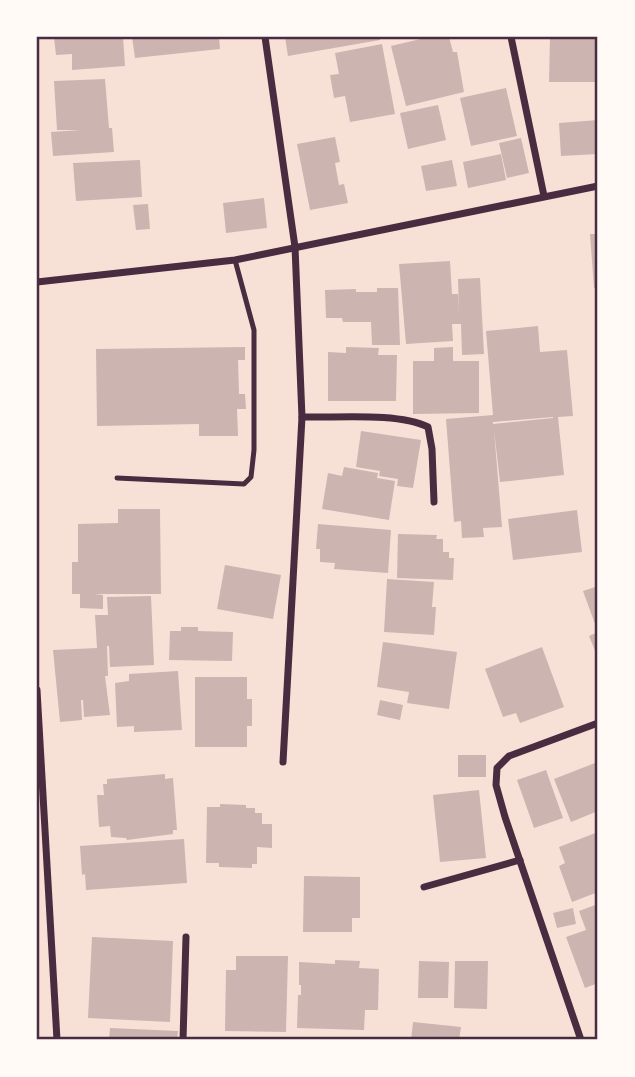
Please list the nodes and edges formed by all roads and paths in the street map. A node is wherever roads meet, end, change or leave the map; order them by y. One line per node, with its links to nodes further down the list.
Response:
1 (265, 37): 5 (street)
2 (511, 37): 4 (street)
3 (598, 186): 4 (street)
4 (544, 196): 5 (street)
5 (295, 247): 6 (street); 8 (street)
6 (235, 260): 7 (street); 9 (lane)
7 (37, 282)
8 (302, 417): 10 (street); 13 (street)
9 (117, 478)
10 (434, 502)
11 (37, 691): 17 (street)
12 (598, 723): 14 (street)
13 (283, 762)
14 (520, 860): 15 (street); 19 (street)
15 (424, 887)
16 (186, 937): 18 (street)
17 (57, 1040)
18 (183, 1040)
19 (581, 1040)

